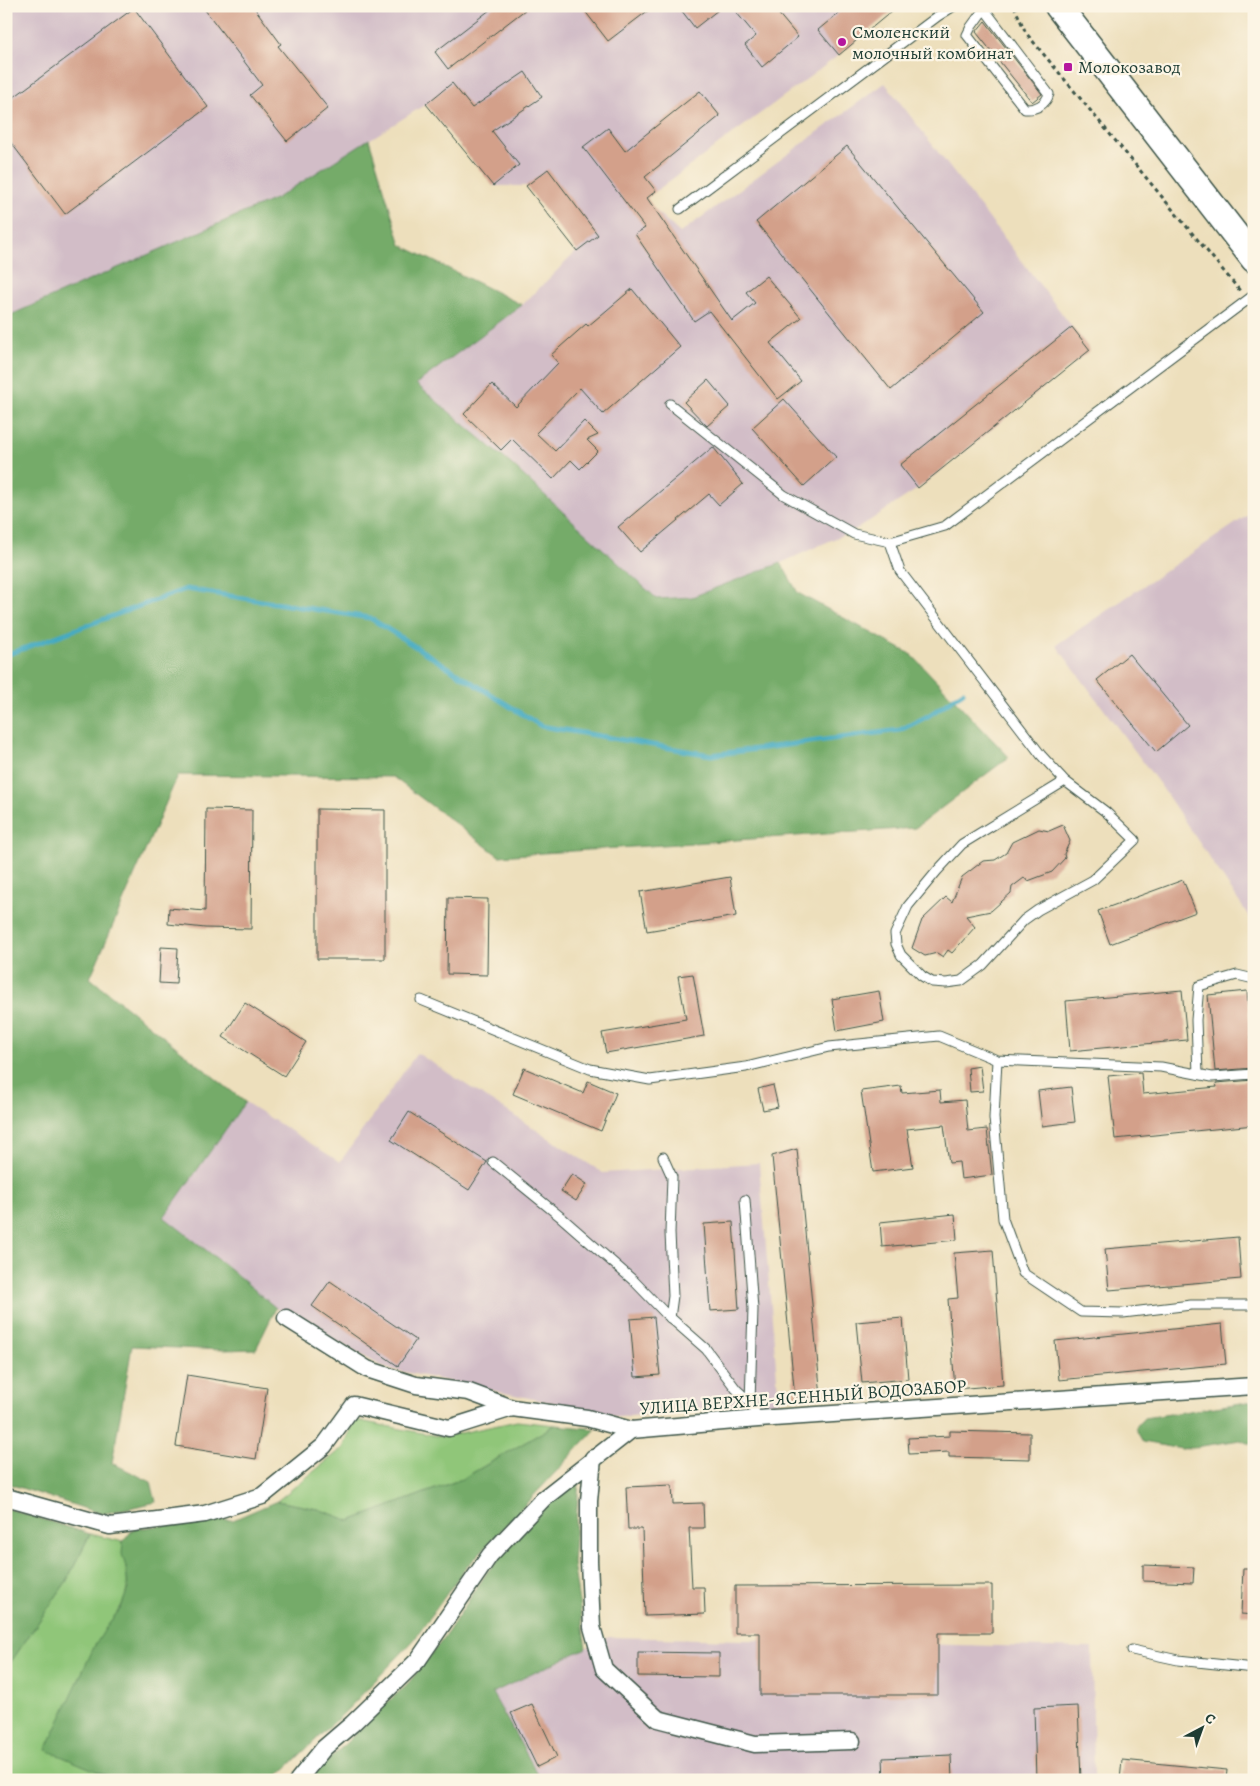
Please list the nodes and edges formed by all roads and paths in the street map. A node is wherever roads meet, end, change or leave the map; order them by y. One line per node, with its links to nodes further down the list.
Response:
1 (954, 6): 5 (lane)
2 (1014, 6): 7 (path)
3 (983, 8): 3 (lane)
4 (1063, 9): 6 (main road)
5 (680, 208)
6 (1249, 248)
7 (1250, 298): 9 (lane)
8 (670, 404): 9 (lane)
9 (890, 542): 10 (lane)
10 (1065, 781): 10 (lane)
11 (1254, 980): 14 (lane)
12 (421, 1000): 13 (lane)
13 (997, 1060): 14 (lane); 19 (lane)
14 (1198, 1074): 15 (lane)
15 (1254, 1074)
16 (663, 1157): 21 (lane)
17 (493, 1162): 21 (lane)
18 (744, 1200): 23 (lane)
19 (1254, 1304)
20 (286, 1318): 24 (street, УЛИЦА ВЕРХНЕ-ЯСЕННЫЙ ВОДОЗАБОР)
21 (670, 1318): 23 (lane)
22 (1254, 1386): 25 (street, УЛИЦА ВЕРХНЕ-ЯСЕННЫЙ ВОДОЗАБОР)
23 (750, 1402): 25 (lane)
24 (512, 1408): 26 (street, УЛИЦА ВЕРХНЕ-ЯСЕННЫЙ ВОДОЗАБОР); 28 (street)
25 (758, 1419): 26 (street, УЛИЦА ВЕРХНЕ-ЯСЕННЫЙ ВОДОЗАБОР)
26 (631, 1430): 27 (street)
27 (593, 1458): 31 (street); 32 (street)
28 (6, 1497)
29 (1132, 1650): 30 (lane)
30 (1254, 1668)
31 (852, 1741)
32 (298, 1780)

